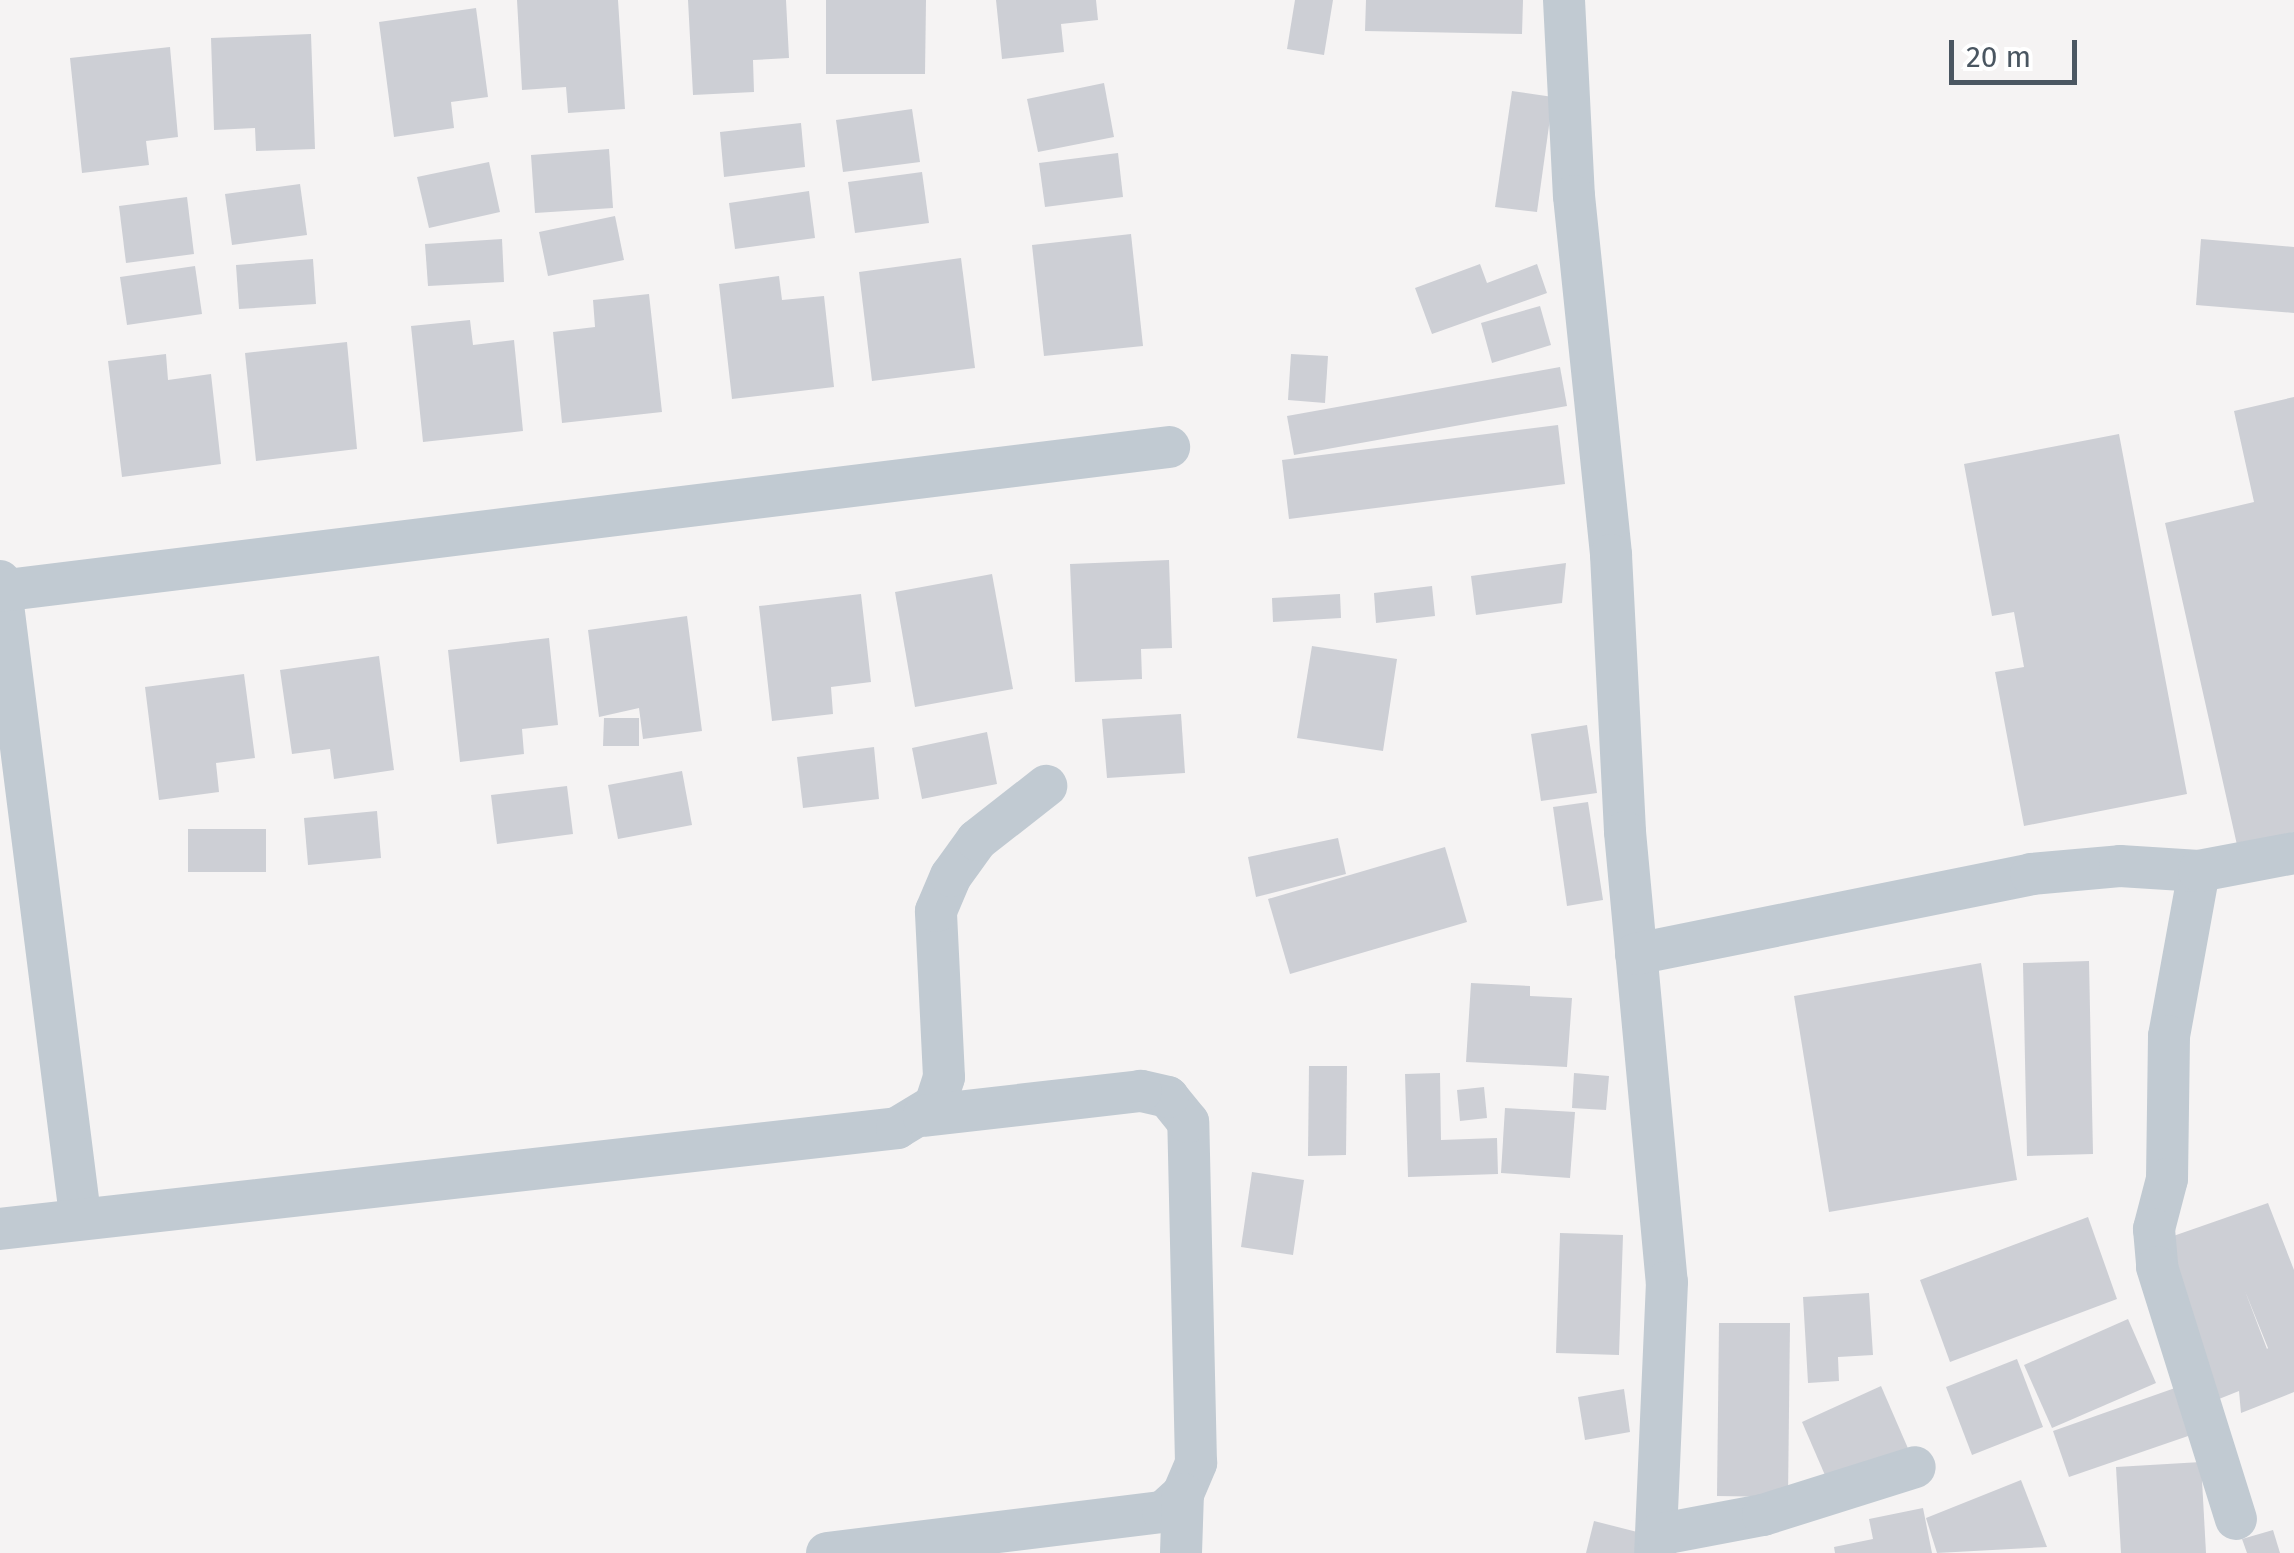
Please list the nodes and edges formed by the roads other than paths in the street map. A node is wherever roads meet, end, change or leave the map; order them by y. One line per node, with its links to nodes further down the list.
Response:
1 (1564, 0): 8 (street)
2 (1169, 447): 4 (street)
3 (0, 580): 4 (street)
4 (1, 590): 10 (street)
5 (1046, 786): 9 (street)
6 (2294, 853): 7 (street)
7 (2199, 871): 8 (street); 14 (street)
8 (1636, 954): 15 (street)
9 (923, 1116): 10 (street); 13 (street)
10 (80, 1215): 11 (street)
11 (0, 1229)
12 (1915, 1467): 15 (street)
13 (1183, 1494): 16 (street); 17 (street)
14 (2236, 1519)
15 (1656, 1544)
16 (827, 1553)
17 (1180, 1553)

